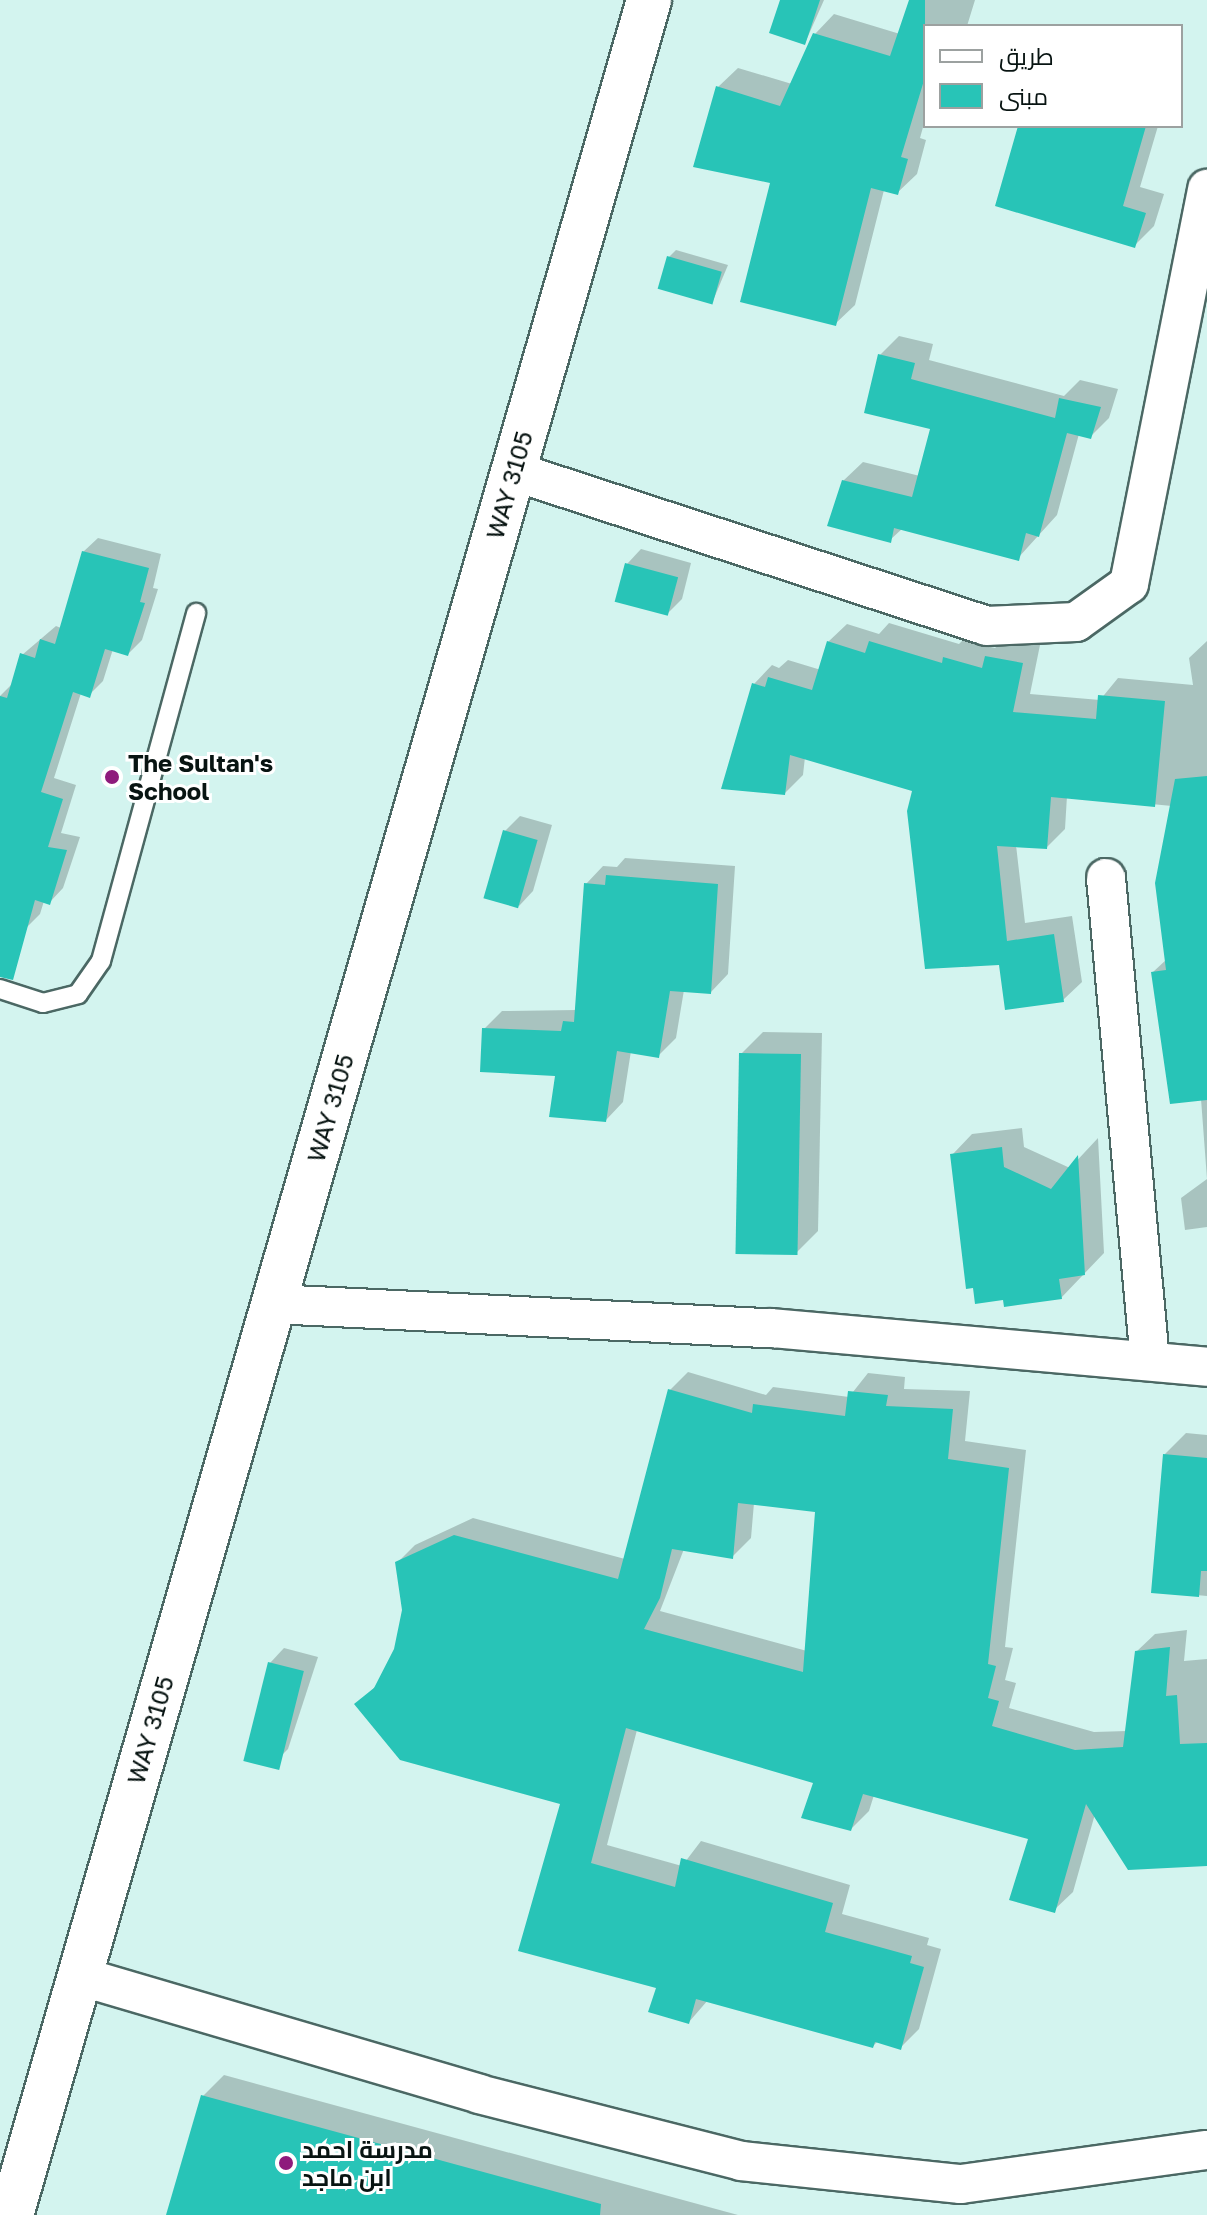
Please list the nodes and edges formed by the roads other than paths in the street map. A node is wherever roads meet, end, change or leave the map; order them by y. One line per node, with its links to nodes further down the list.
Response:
1 (649, 0): 3 (street, WAY 3105)
2 (1207, 189): 3 (street)
3 (513, 471): 7 (street, WAY 3105)
4 (196, 613): 6 (lane)
5 (1106, 878): 8 (street)
6 (0, 989)
7 (273, 1304): 8 (street); 10 (street, WAY 3105)
8 (1150, 1360): 9 (street)
9 (1207, 1367)
10 (79, 1976): 11 (street); 12 (street, WAY 3105)
11 (1207, 2150)
12 (11, 2215)

